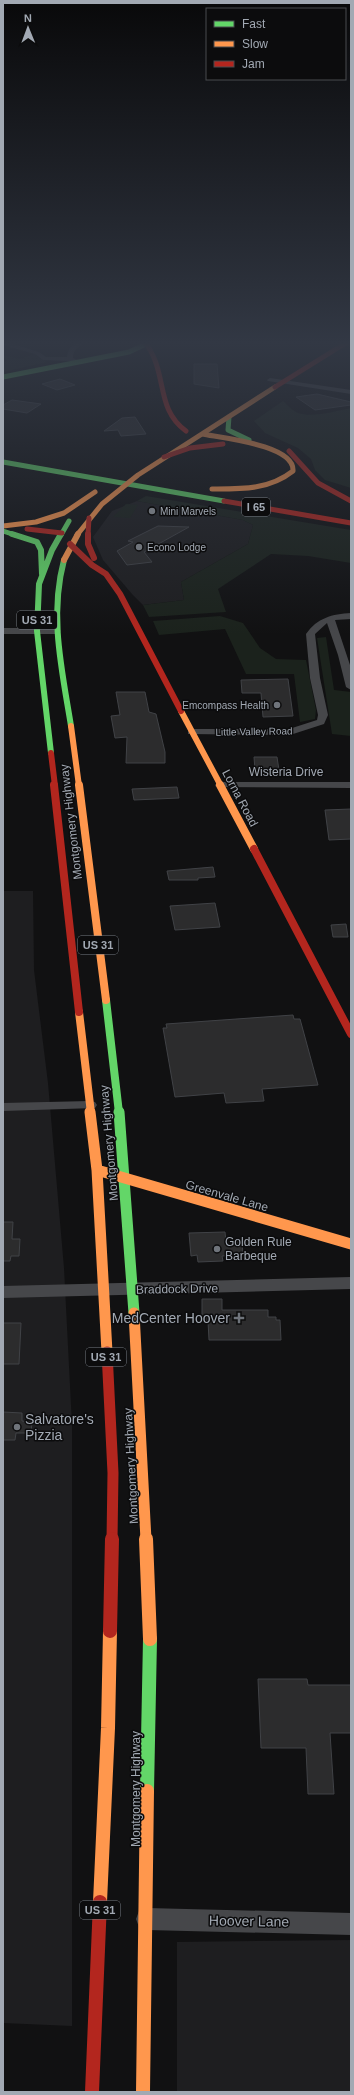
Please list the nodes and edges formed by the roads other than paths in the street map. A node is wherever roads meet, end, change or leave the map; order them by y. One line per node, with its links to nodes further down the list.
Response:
1 (194, 439): 6 (main road, Montgomery Highway / US 31)
2 (229, 439): 4 (main road)
3 (243, 439): 4 (main road)
4 (248, 442): 6 (main road); 12 (main road); 14 (main road)
5 (3, 455): 10 (main road, I 65)
6 (164, 457): 16 (main road, Montgomery Highway / US 31)
7 (3, 462): 9 (main road, I 65)
8 (3, 469): 9 (main road)
9 (46, 469): 10 (main road, I 65)
10 (76, 471): 12 (main road, I 65); 17 (main road, I 65)
11 (118, 474): 13 (main road, Montgomery Highway / US 31)
12 (191, 488): 15 (main road, I 65)
13 (95, 492): 18 (main road); 20 (main road, Montgomery Highway / US 31)
14 (351, 501)
15 (351, 516)
16 (89, 518): 21 (main road, Montgomery Highway / US 31); 22 (main road)
17 (351, 523)
18 (3, 527): 20 (main road)
19 (3, 531): 20 (main road); 24 (main road)
20 (61, 534): 21 (main road, Lorna Road); 24 (main road, Montgomery Highway / US 31)
21 (72, 542): 22 (main road, Lorna Road); 23 (main road, Montgomery Highway / US 31)
22 (93, 561): 23 (main road); 31 (main road, Lorna Road)
23 (63, 564): 29 (main road, Montgomery Highway / US 31)
24 (42, 574): 28 (main road, Montgomery Highway / US 31)
25 (351, 616): 26 (street, Little Valley Road)
26 (330, 618): 30 (street); 31 (street, Little Valley Road)
27 (3, 631): 28 (street)
28 (37, 631): 29 (street); 35 (main road, Montgomery Highway / US 31)
29 (57, 631): 38 (main road, Montgomery Highway / US 31)
30 (351, 687)
31 (192, 732): 32 (main road, Lorna Road)
32 (220, 785): 33 (street, Wisteria Drive); 34 (main road, Lorna Road)
33 (351, 785)
34 (351, 1034)
35 (90, 1105): 36 (street); 37 (main road, Montgomery Highway / US 31)
36 (3, 1107)
37 (97, 1170): 38 (main road, Greenvale Lane); 41 (main road, Montgomery Highway / US 31)
38 (124, 1179): 39 (main road, Greenvale Lane); 42 (main road, Montgomery Highway / US 31)
39 (351, 1244)
40 (351, 1283): 42 (street, Braddock Drive)
41 (102, 1290): 42 (street, Braddock Drive); 43 (street, Braddock Drive); 46 (main road, Montgomery Highway / US 31)
42 (133, 1290): 44 (main road, Montgomery Highway / US 31)
43 (3, 1292)
44 (147, 1919): 45 (street, Hoover Lane); 47 (main road, Montgomery Highway / US 31)
45 (351, 1924)
46 (92, 2092)
47 (143, 2092)

